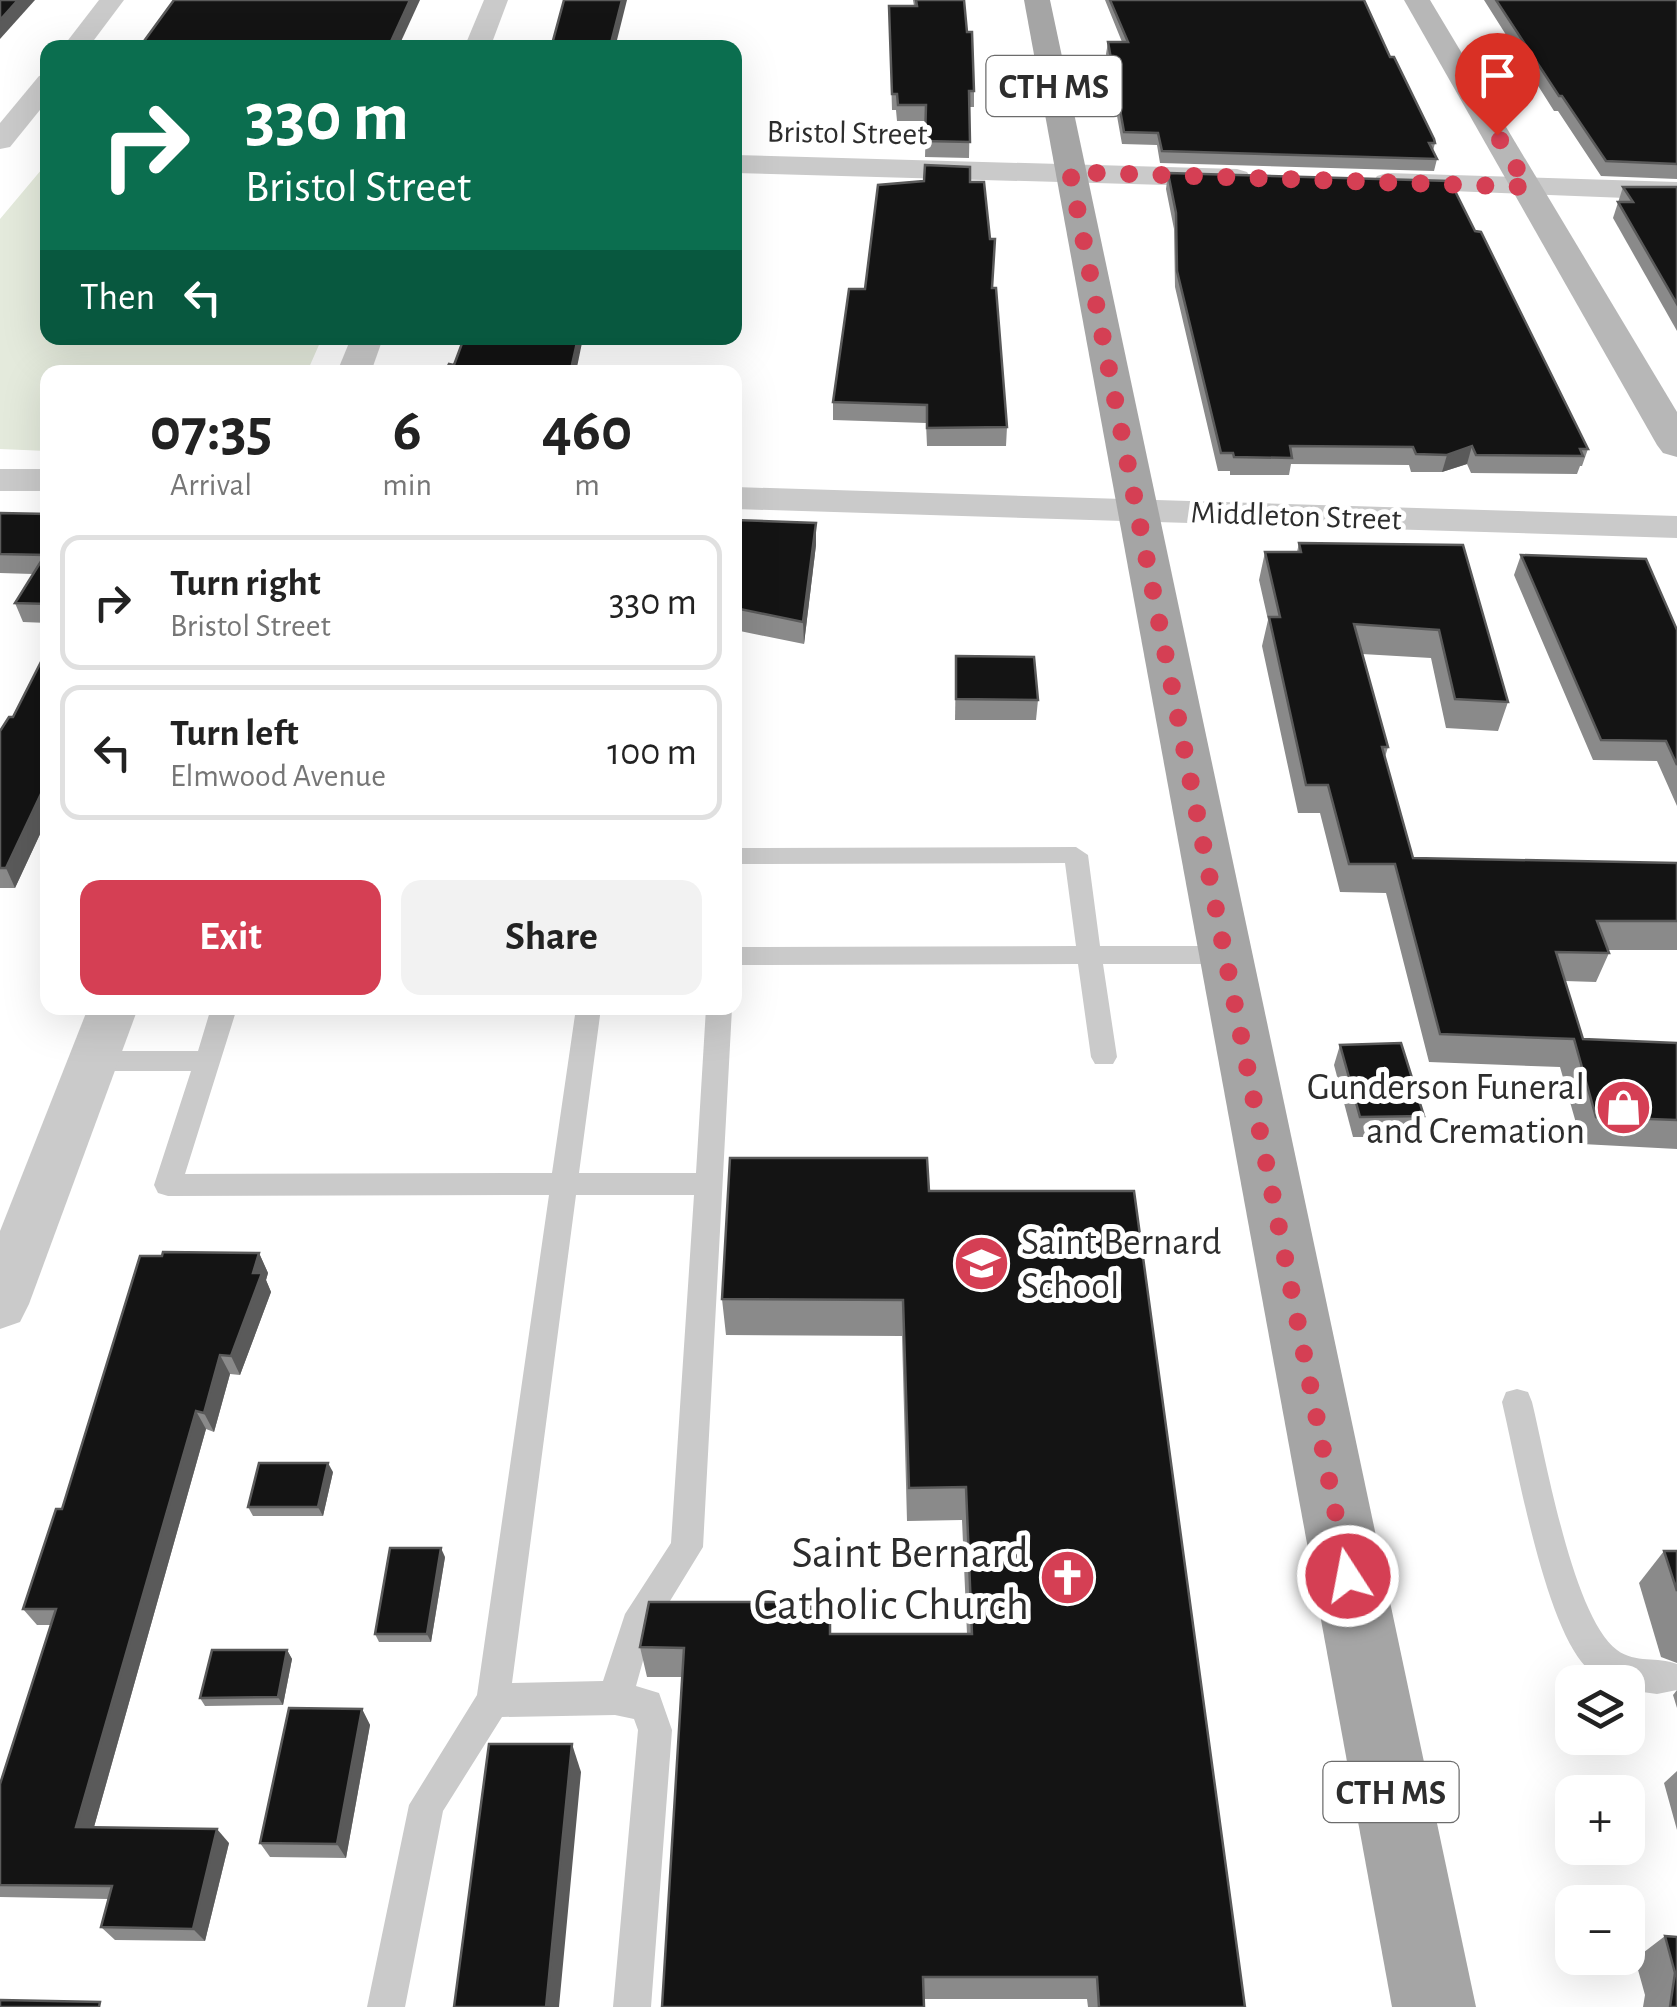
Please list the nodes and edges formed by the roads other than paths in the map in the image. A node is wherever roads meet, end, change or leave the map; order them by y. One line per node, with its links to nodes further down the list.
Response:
1 (112, 0): 5 (street)
2 (496, 0): 6 (street)
3 (1037, 0): 11 (main road, CTH MS)
4 (1417, 0): 14 (street)
5 (80, 40)
6 (480, 40)
7 (40, 92): 8 (street)
8 (0, 143): 9 (street)
9 (35, 145)
10 (742, 164): 11 (street, Bristol Street)
11 (1070, 172): 12 (street, Bristol Street); 20 (main road, CTH MS)
12 (1272, 179)
13 (1368, 182): 14 (street)
14 (1528, 187): 15 (street); 16 (street)
15 (1677, 191)
16 (1677, 445)
17 (0, 480): 18 (street)
18 (40, 480)
19 (742, 498): 20 (street, Middleton Street)
20 (1137, 510): 21 (street, Middleton Street); 23 (main road, CTH MS)
21 (1677, 527)
22 (742, 856): 25 (lane)
23 (1226, 955): 25 (lane); 42 (main road, CTH MS)
24 (742, 956): 25 (lane)
25 (1090, 956): 30 (lane)
26 (110, 1015): 31 (street)
27 (222, 1015): 32 (lane)
28 (587, 1015): 33 (lane)
29 (719, 1015): 34 (lane)
30 (1104, 1058)
31 (92, 1061): 32 (lane); 35 (street)
32 (207, 1061): 33 (lane)
33 (566, 1184): 34 (lane); 39 (lane)
34 (710, 1184): 38 (lane)
35 (2, 1295)
36 (1517, 1402): 37 (lane)
37 (1668, 1677)
38 (614, 1698): 39 (lane); 41 (lane)
39 (493, 1700): 40 (lane)
40 (386, 2007)
41 (632, 2007)
42 (1434, 2007)

